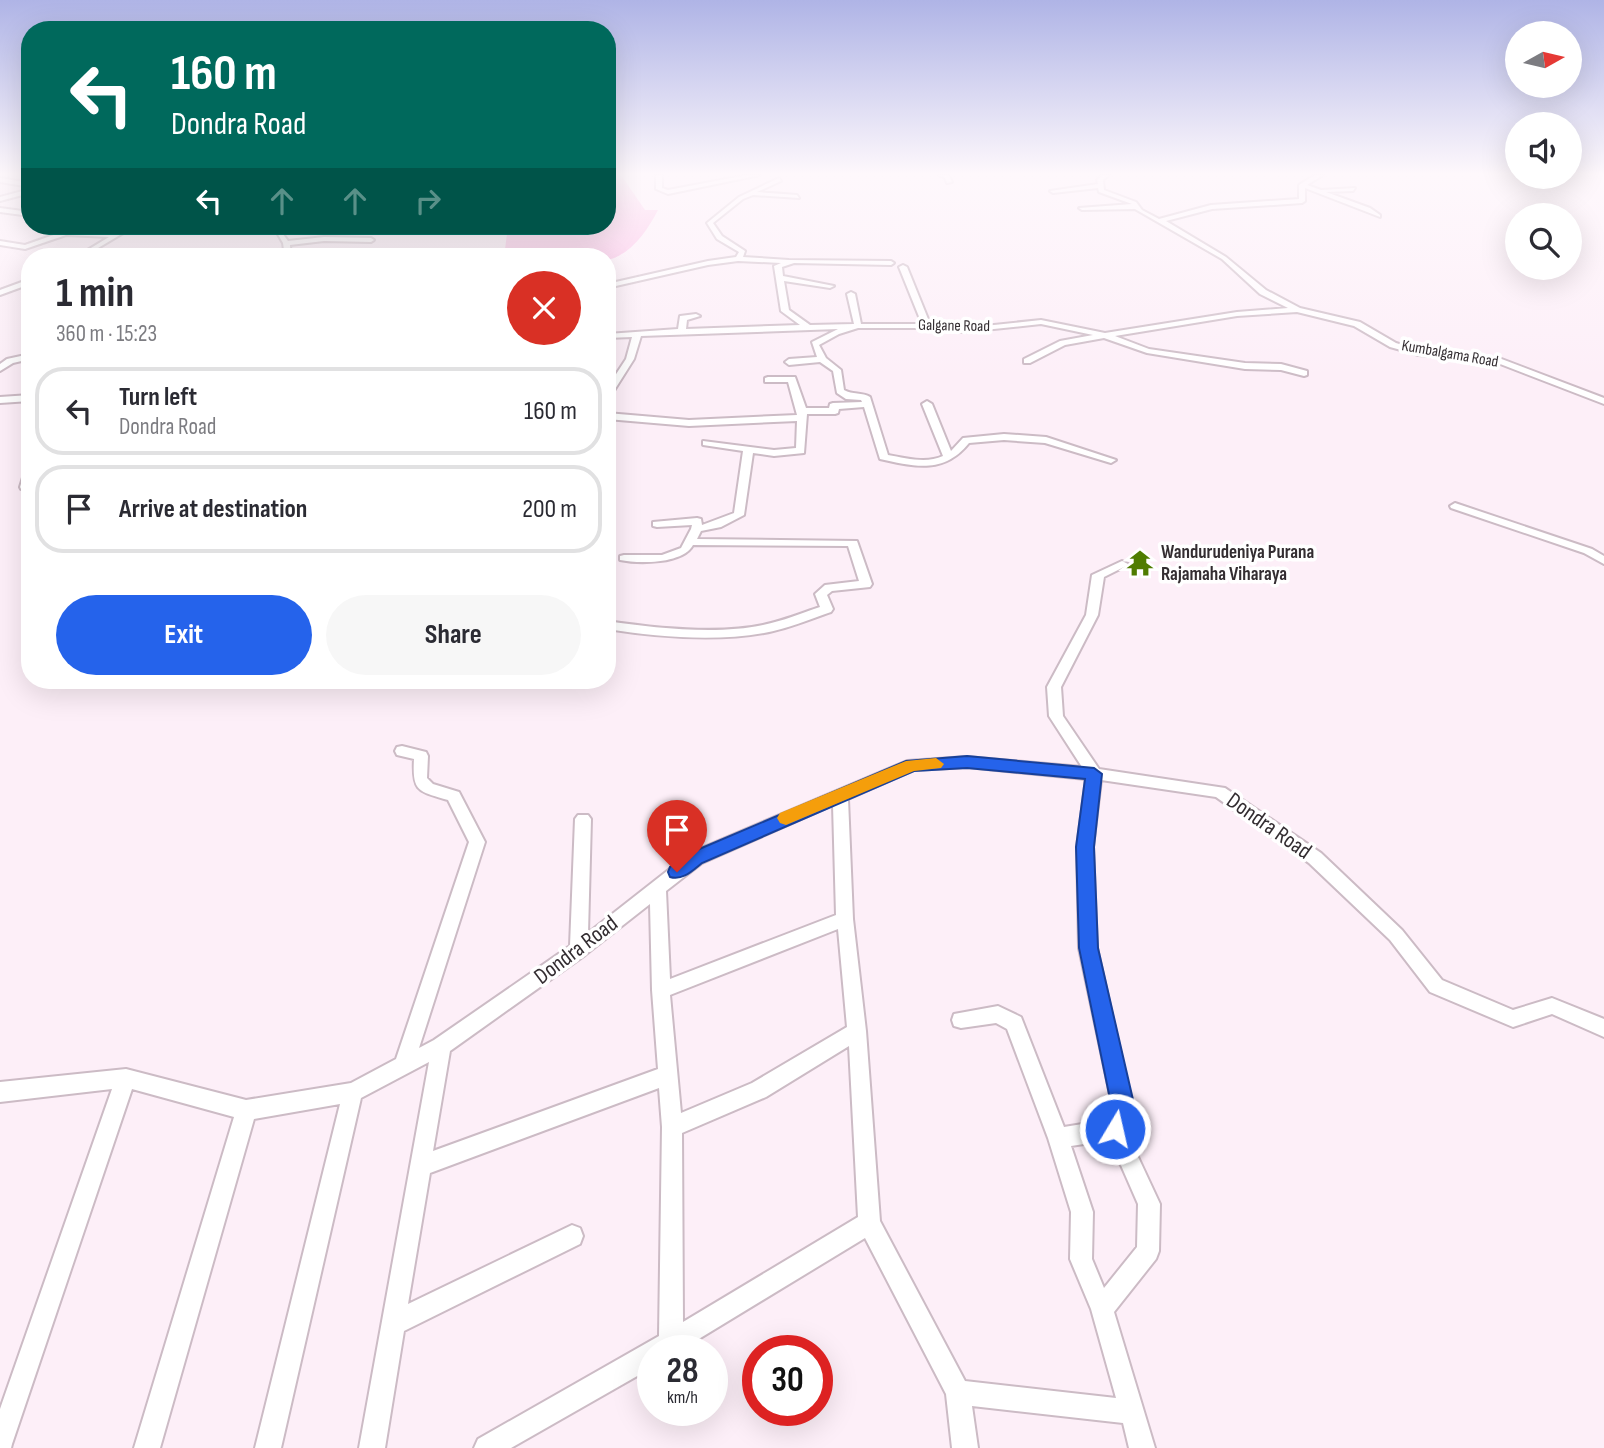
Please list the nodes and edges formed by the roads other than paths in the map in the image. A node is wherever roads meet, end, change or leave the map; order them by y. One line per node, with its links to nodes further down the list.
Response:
1 (0, 243): 2 (street)
2 (36, 243)
3 (286, 243): 4 (street); 7 (street)
4 (290, 243)
5 (729, 243): 8 (street)
6 (1192, 243): 18 (street, Kumbalgama Road)
7 (287, 248)
8 (738, 259): 9 (street); 13 (street)
9 (794, 261): 10 (street); 12 (street)
10 (891, 262)
11 (903, 267): 21 (street)
12 (781, 278): 15 (street); 22 (street)
13 (616, 284)
14 (21, 285): 16 (street)
15 (830, 286)
16 (0, 293)
17 (850, 294): 20 (street)
18 (1297, 310): 25 (street, Galgane Road); 38 (street, Kumbalgama Road)
19 (696, 316): 23 (street)
20 (858, 326): 21 (street, Galgane Road); 22 (street, Galgane Road); 27 (street)
21 (924, 326): 25 (street, Galgane Road)
22 (809, 327): 23 (street, Galgane Road); 27 (street)
23 (682, 332): 24 (street, Galgane Road)
24 (637, 335): 26 (street, Galgane Road); 35 (street)
25 (1105, 335): 30 (street); 32 (street)
26 (616, 336)
27 (816, 344): 29 (street)
28 (21, 358): 31 (street)
29 (822, 359): 33 (street); 39 (street)
30 (1027, 361)
31 (0, 368)
32 (1304, 373)
33 (792, 379): 34 (street); 41 (street)
34 (768, 380)
35 (616, 381)
36 (21, 399): 37 (street)
37 (0, 400)
38 (1604, 401)
39 (867, 404): 41 (street); 45 (street)
40 (927, 404): 45 (street)
41 (802, 415): 42 (street); 44 (street)
42 (616, 417)
43 (706, 443): 44 (street)
44 (748, 450): 49 (street)
45 (949, 458): 46 (street)
46 (1111, 460)
47 (1455, 506): 52 (street)
48 (657, 524): 49 (street)
49 (697, 529): 50 (street)
50 (690, 542): 51 (street); 54 (street)
51 (624, 558)
52 (1604, 561)
53 (1122, 564): 56 (street)
54 (616, 626)
55 (402, 751): 67 (street)
56 (1094, 774): 57 (street, Dondra Road); 64 (street, Dondra Road); 74 (street)
57 (840, 794): 59 (street, Dondra Road); 60 (street)
58 (583, 818): 61 (street)
59 (658, 886): 61 (street, Dondra Road); 62 (street)
60 (845, 919): 62 (street); 65 (street)
61 (579, 950): 66 (street, Dondra Road)
62 (661, 990): 68 (street)
63 (961, 1020): 75 (street)
64 (1604, 1028)
65 (857, 1031): 73 (street); 77 (street)
66 (441, 1045): 67 (street, Dondra Road); 76 (street)
67 (404, 1065): 71 (street, Dondra Road)
68 (668, 1075): 73 (street); 76 (street)
69 (126, 1078): 70 (street, Dondra Road); 72 (street, Dondra Road); 86 (street)
70 (0, 1092)
71 (353, 1092): 72 (street, Dondra Road); 88 (street)
72 (246, 1110): 87 (street)
73 (672, 1127): 81 (street)
74 (1115, 1129): 75 (street); 79 (street)
75 (1058, 1138): 79 (street)
76 (421, 1166): 80 (street)
77 (869, 1223): 82 (street); 84 (street)
78 (572, 1236): 80 (street)
79 (1102, 1309): 85 (street)
80 (394, 1324): 89 (street)
81 (662, 1335)
82 (684, 1335)
83 (637, 1363): 90 (street)
84 (958, 1391): 85 (street); 91 (street)
85 (1132, 1412): 92 (street)
86 (0, 1444)
87 (148, 1448)
88 (268, 1448)
89 (372, 1448)
90 (487, 1448)
91 (965, 1448)
92 (1142, 1448)

